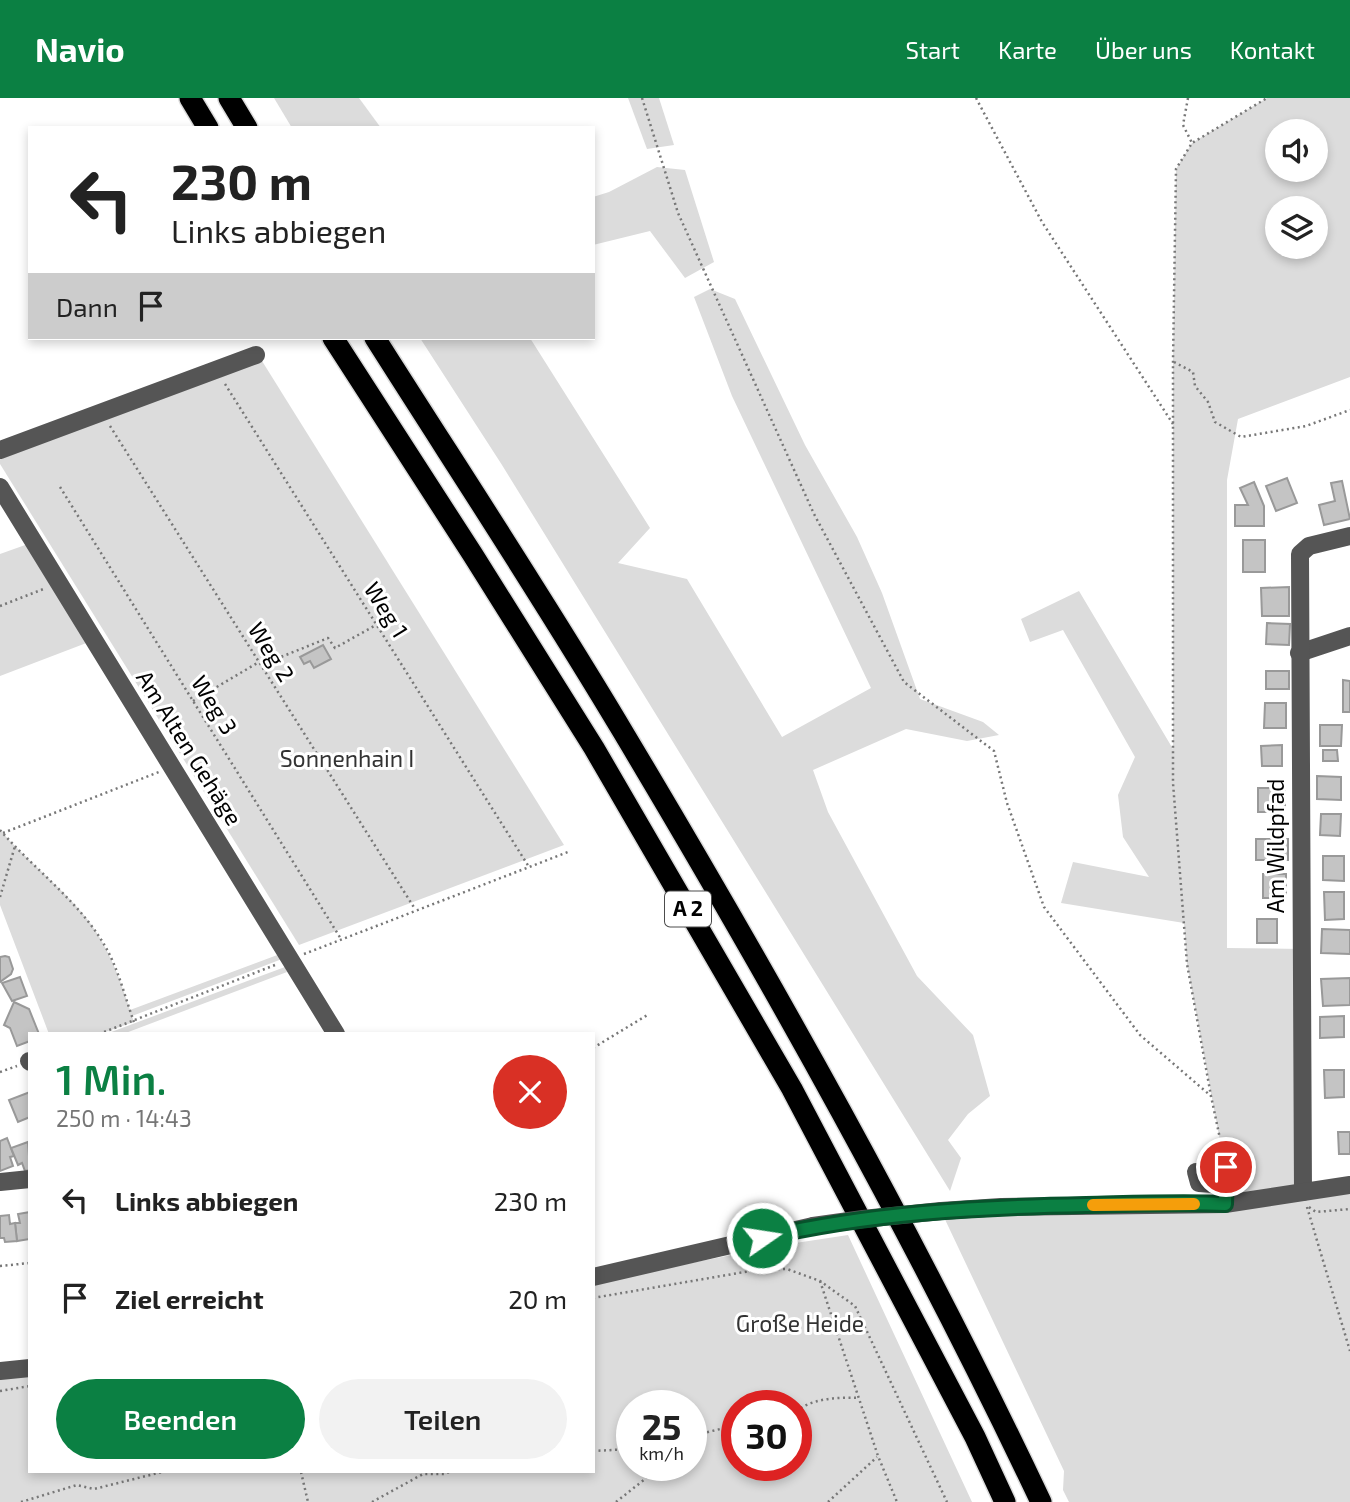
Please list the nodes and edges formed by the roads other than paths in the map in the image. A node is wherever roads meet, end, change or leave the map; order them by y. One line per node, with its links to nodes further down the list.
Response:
1 (190, 98): 3 (highway)
2 (229, 98): 4 (highway)
3 (207, 126)
4 (246, 126)
5 (334, 340): 23 (highway, A 2)
6 (376, 340): 24 (highway, A 2)
7 (256, 355): 8 (street)
8 (0, 450)
9 (0, 487): 13 (street, Am Alten Gehäge)
10 (1350, 536): 12 (street, Am Wildpfad)
11 (1350, 636): 12 (street)
12 (1300, 653): 18 (street, Am Wildpfad)
13 (335, 1032)
14 (1196, 1172): 19 (street)
15 (28, 1178): 16 (street)
16 (0, 1182)
17 (1350, 1185): 18 (street)
18 (1305, 1199): 19 (street)
19 (1225, 1204): 20 (street, bridge)
20 (595, 1277)
21 (28, 1368): 22 (street)
22 (0, 1371)
23 (1005, 1502)
24 (1041, 1502)

